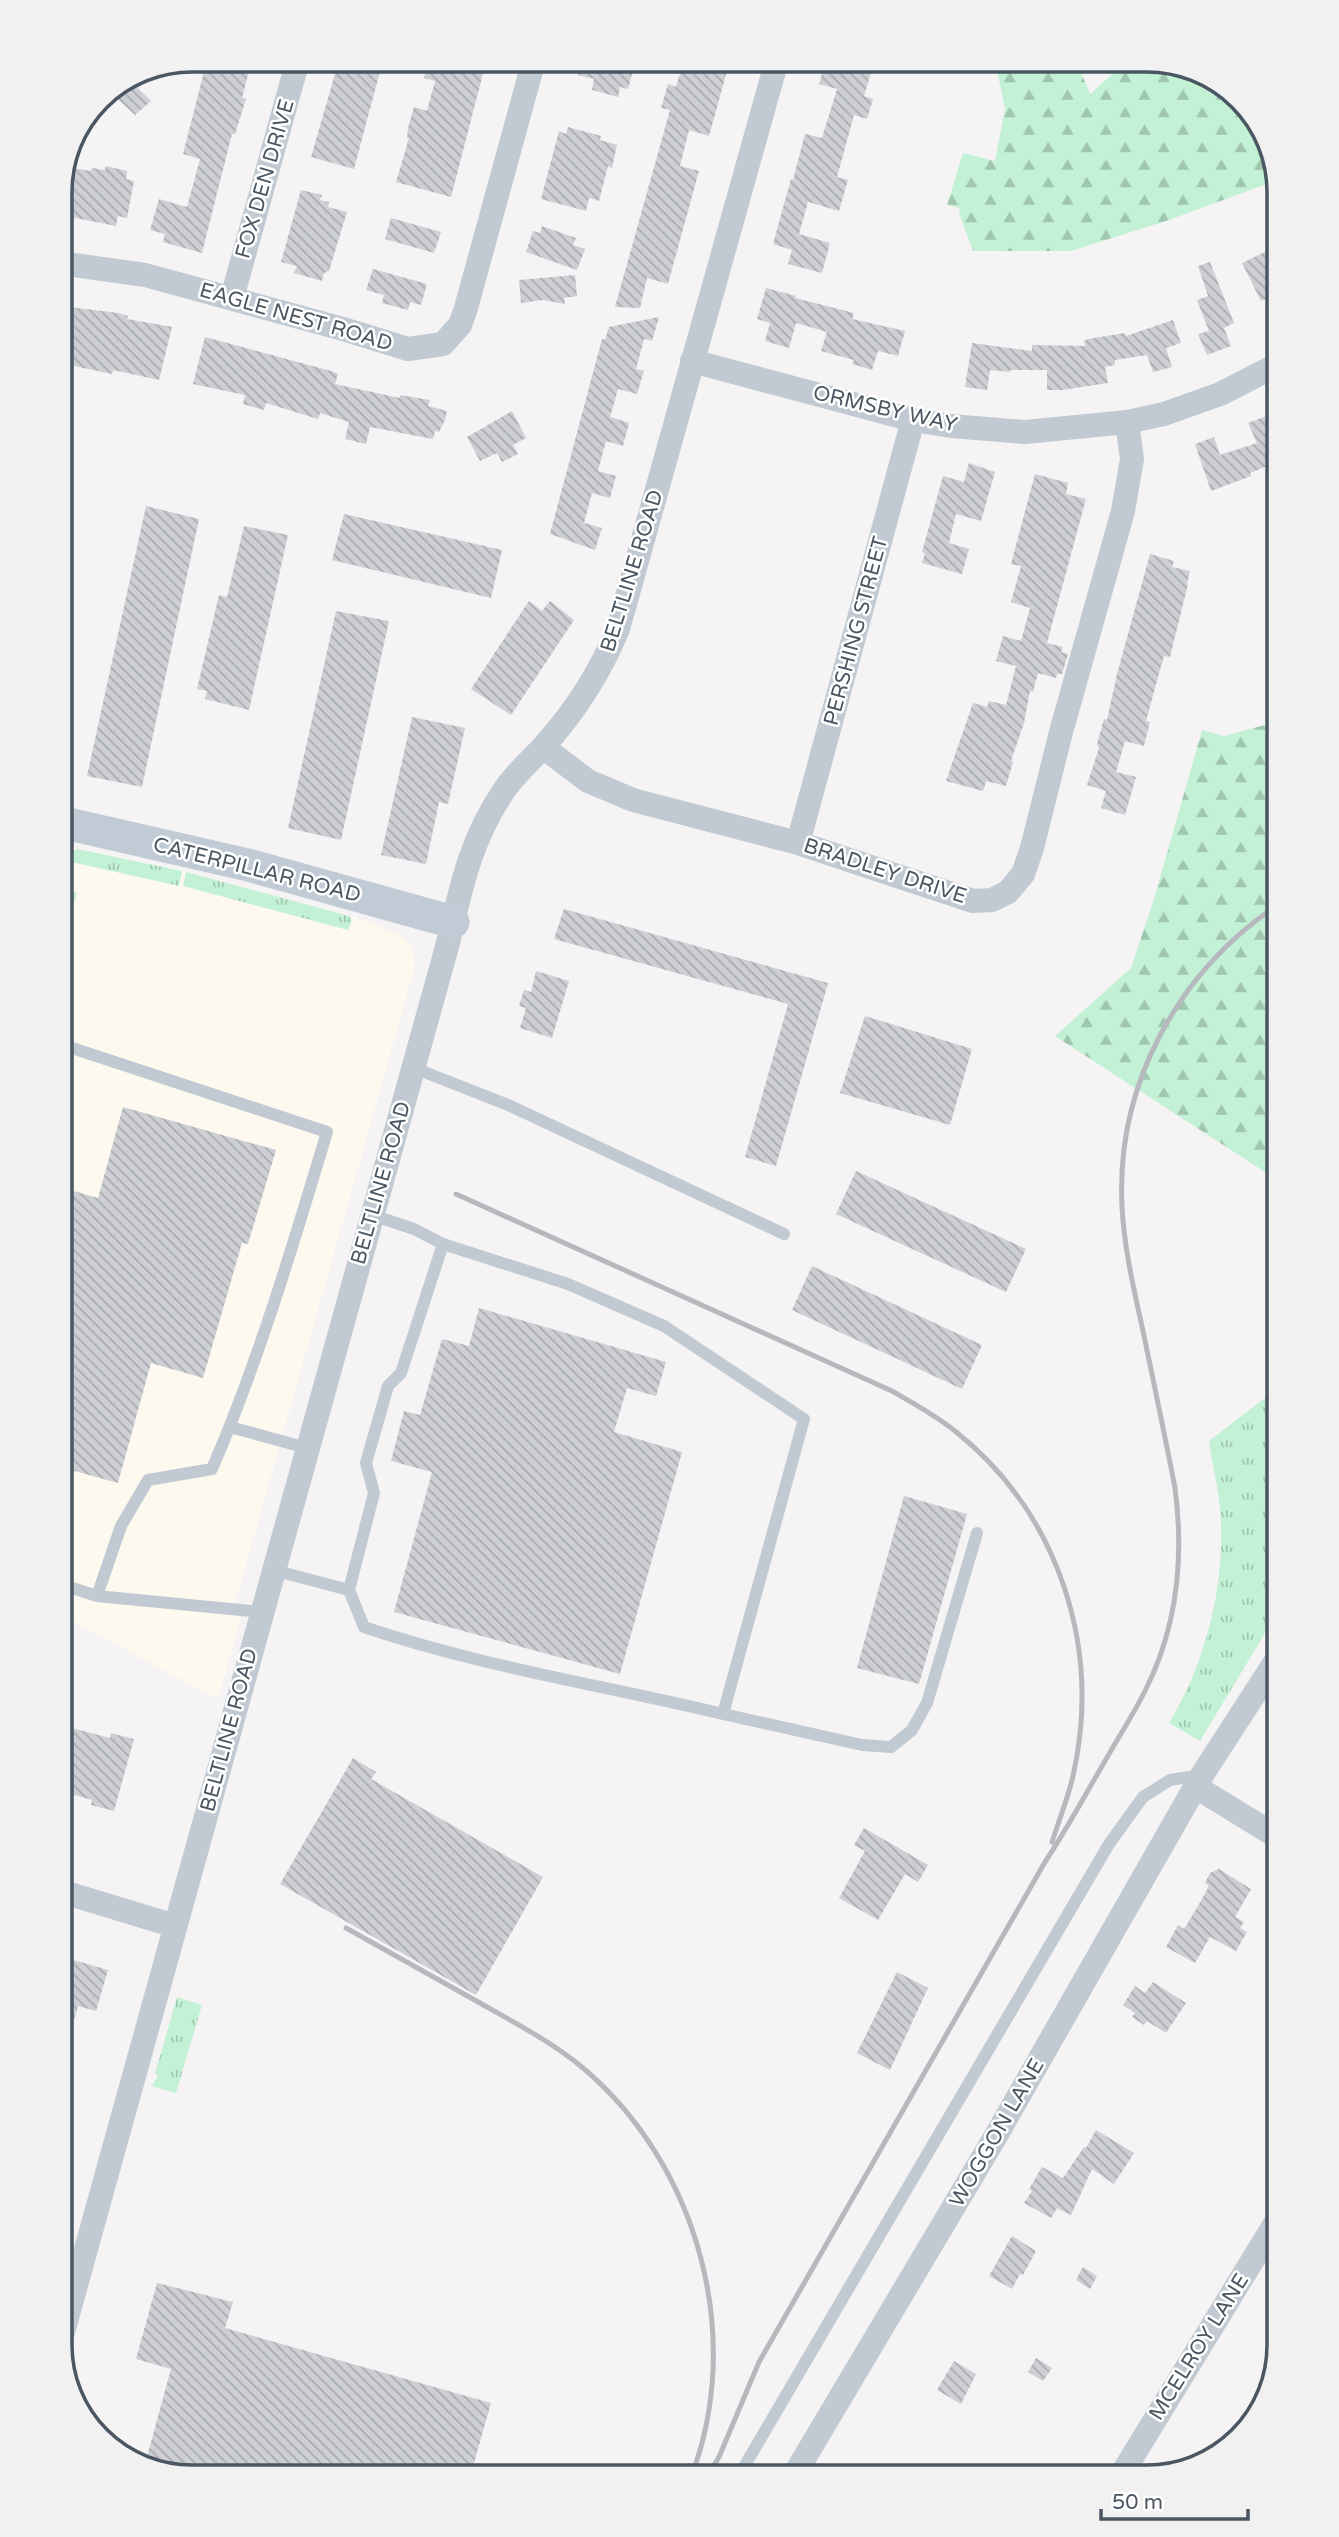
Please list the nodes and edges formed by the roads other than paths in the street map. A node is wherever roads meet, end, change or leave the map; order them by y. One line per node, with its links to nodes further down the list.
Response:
1 (295, 72): 5 (street, FOX DEN DRIVE)
2 (531, 72): 5 (street, EAGLE NEST ROAD)
3 (774, 72): 6 (street, BELTLINE ROAD)
4 (72, 265): 5 (street, EAGLE NEST ROAD)
5 (232, 298)
6 (692, 361): 8 (street, ORMSBY WAY); 10 (street, BELTLINE ROAD)
7 (1267, 370): 9 (street, ORMSBY WAY)
8 (913, 420): 9 (street, ORMSBY WAY); 12 (street, PERSHING STREET)
9 (1127, 422): 12 (street, BRADLEY DRIVE)
10 (543, 747): 12 (street, BRADLEY DRIVE); 13 (street, BELTLINE ROAD)
11 (72, 825): 13 (street, CATERPILLAR ROAD)
12 (798, 843)
13 (453, 922): 15 (street, BELTLINE ROAD)
14 (72, 1048): 19 (lane)
15 (414, 1068): 16 (street, BELTLINE ROAD); 17 (lane)
16 (372, 1215): 18 (lane); 20 (street, BELTLINE ROAD)
17 (784, 1234)
18 (443, 1244): 24 (lane); 28 (lane)
19 (230, 1427): 20 (lane); 25 (lane)
20 (307, 1448): 22 (street, BELTLINE ROAD)
21 (977, 1533): 28 (lane)
22 (273, 1570): 24 (lane); 26 (street, BELTLINE ROAD)
23 (72, 1588): 25 (lane)
24 (349, 1590): 28 (lane)
25 (97, 1596): 26 (lane)
26 (262, 1612): 32 (street, BELTLINE ROAD)
27 (1267, 1675): 29 (street, WOGGON LANE)
28 (723, 1714)
29 (1199, 1781): 30 (street); 35 (lane); 36 (street, WOGGON LANE)
30 (1267, 1829)
31 (72, 1895): 32 (street)
32 (175, 1926): 34 (street, BELTLINE ROAD)
33 (1267, 2236): 37 (street, MCELROY LANE)
34 (72, 2299)
35 (745, 2465)
36 (800, 2465)
37 (1126, 2465)

